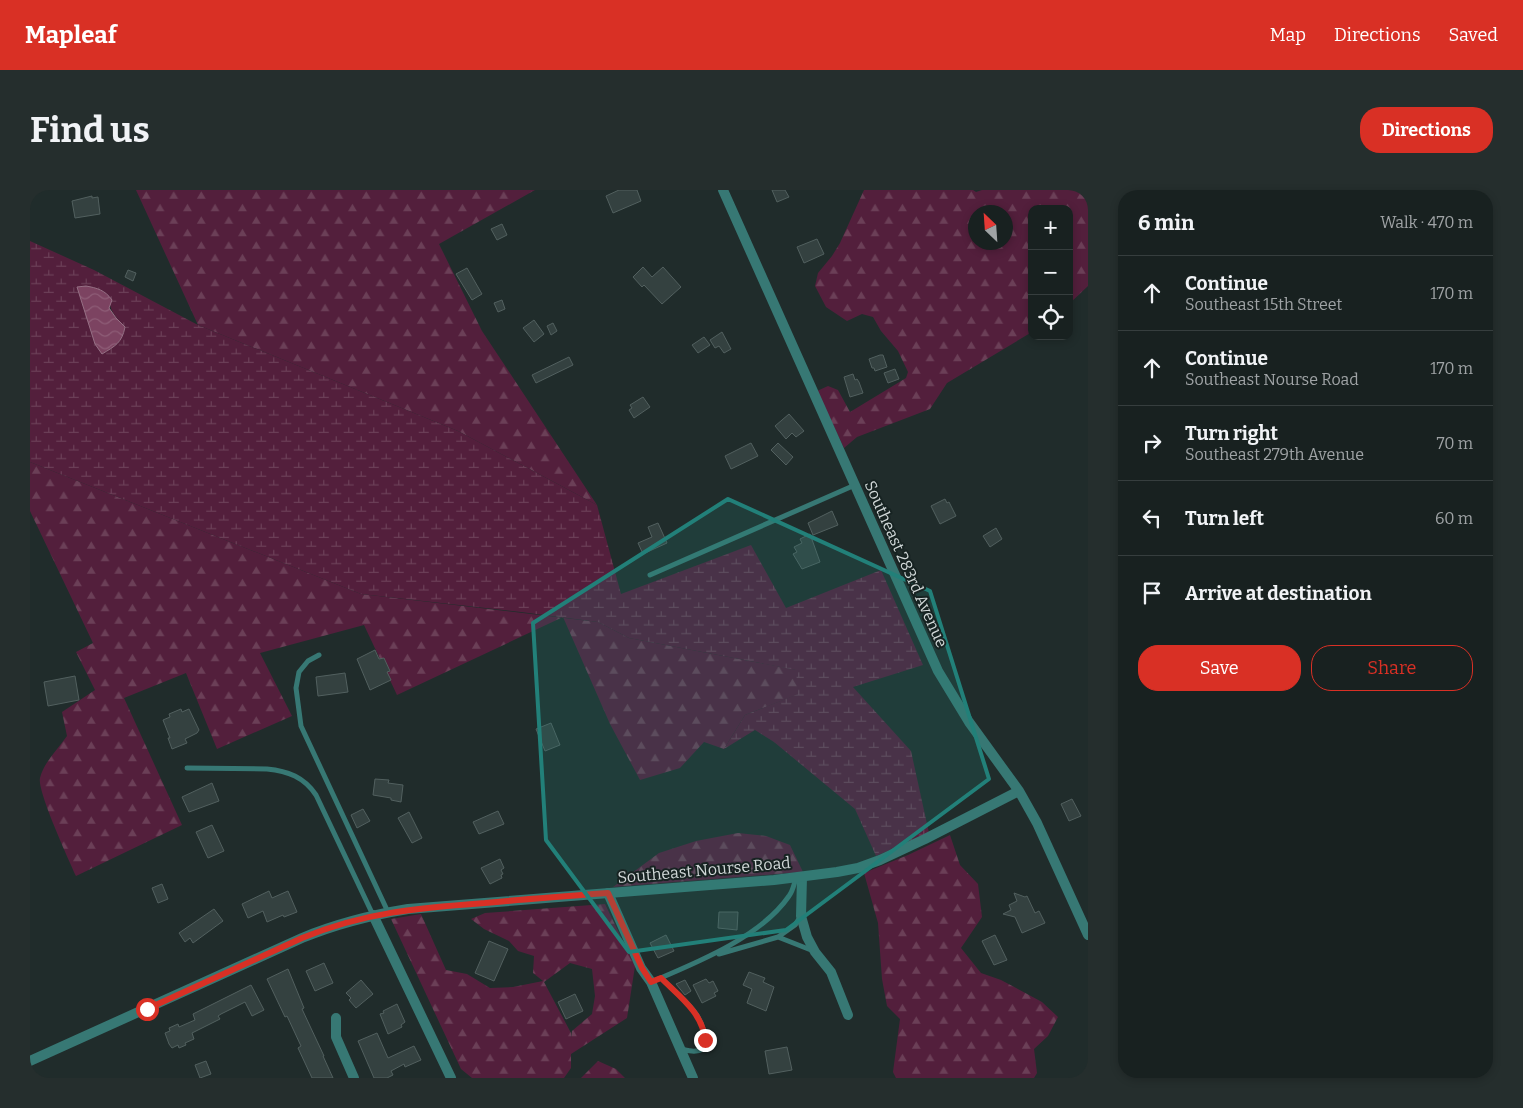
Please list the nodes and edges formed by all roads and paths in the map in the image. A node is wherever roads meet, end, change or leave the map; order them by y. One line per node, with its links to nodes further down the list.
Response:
1 (723, 190): 2 (street, Southeast 283rd Avenue)
2 (855, 485): 3 (lane); 6 (street, Southeast 283rd Avenue)
3 (650, 575)
4 (319, 655): 9 (lane)
5 (187, 768): 10 (lane)
6 (1019, 791): 7 (street, Southeast Nourse Road); 12 (street, Southeast 283rd Avenue)
7 (799, 877): 8 (street, Southeast Nourse Road); 11 (street); 15 (lane)
8 (608, 893): 9 (street, Southeast Nourse Road); 17 (street)
9 (388, 912): 10 (street, Southeast Nourse Road)
10 (374, 915): 21 (street, Southeast Nourse Road); 23 (street)
11 (801, 916): 13 (lane); 14 (street)
12 (1088, 935)
13 (778, 938): 14 (lane); 15 (lane)
14 (815, 952): 18 (street)
15 (712, 956): 16 (lane)
16 (661, 978): 17 (lane); 20 (lane)
17 (651, 982): 20 (street)
18 (848, 1015)
19 (336, 1018): 22 (street)
20 (680, 1049): 24 (street)
21 (30, 1061)
22 (354, 1078)
23 (451, 1078)
24 (693, 1078)

